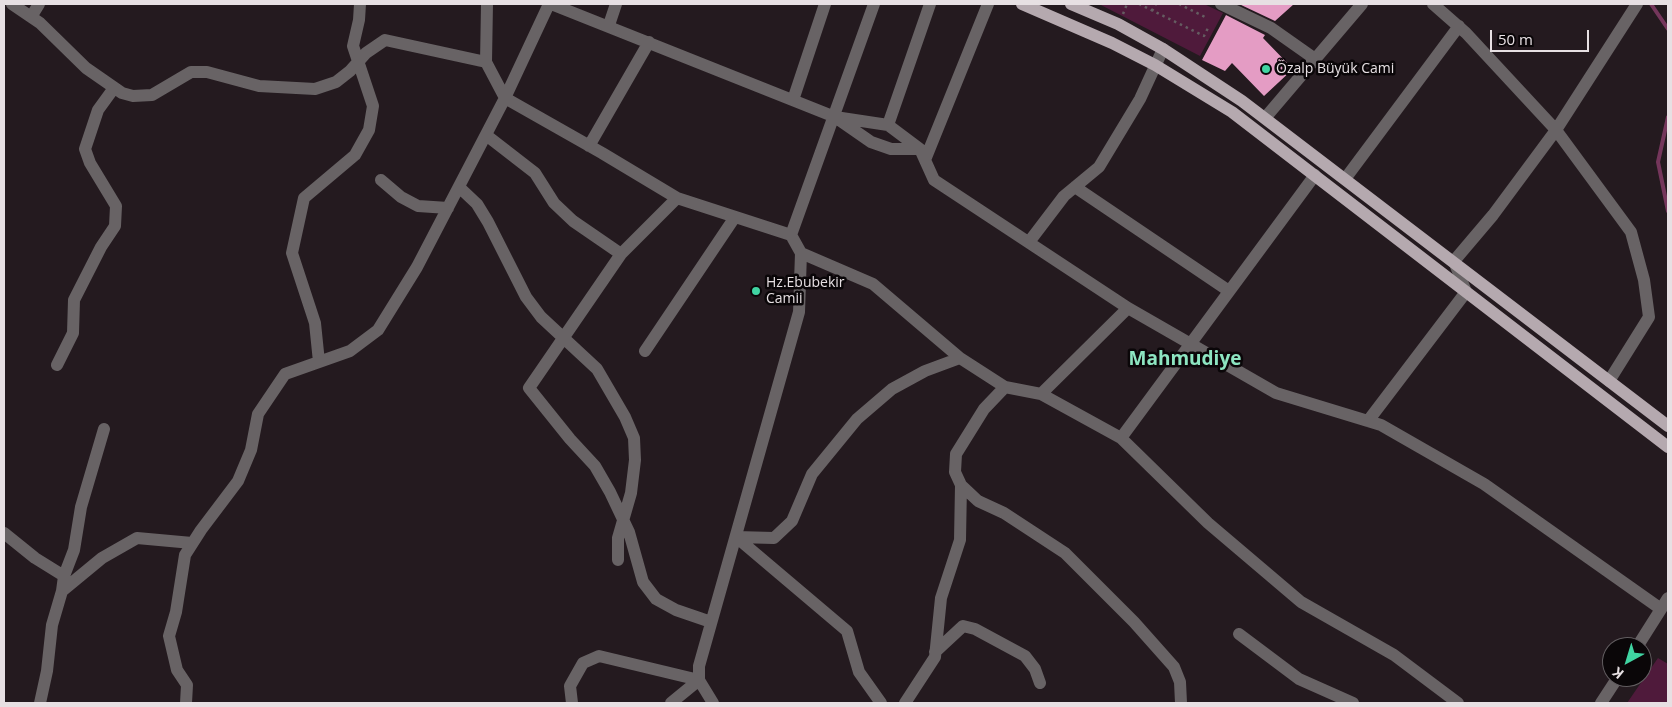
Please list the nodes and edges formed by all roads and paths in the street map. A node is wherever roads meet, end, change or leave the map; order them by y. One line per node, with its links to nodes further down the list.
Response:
1 (12, 4): 21 (street)
2 (40, 4): 21 (street)
3 (360, 4): 29 (street)
4 (487, 4): 30 (street)
5 (550, 4): 23 (street); 33 (street)
6 (616, 4): 23 (street)
7 (825, 4): 34 (street)
8 (874, 4): 35 (street)
9 (930, 4): 37 (street)
10 (988, 4): 41 (street)
11 (1022, 4): 31 (main road)
12 (1071, 4): 27 (main road)
13 (1139, 4): 20 (path)
14 (1156, 4): 20 (path)
15 (1179, 4): 22 (path)
16 (1221, 4): 28 (street)
17 (1362, 4): 28 (street)
18 (1434, 4): 25 (street)
19 (1637, 4): 38 (street)
20 (1152, 11): 24 (path)
21 (31, 17): 32 (street)
22 (1205, 17)
23 (609, 26): 26 (street)
24 (1209, 26)
25 (1459, 26): 38 (street); 43 (street)
26 (650, 42): 34 (street); 40 (street)
27 (1163, 48): 31 (street); 36 (main road)
28 (1315, 59): 36 (street)
29 (359, 61): 30 (street); 32 (street); 62 (street)
30 (486, 62): 33 (street)
31 (1154, 65): 42 (main road); 45 (street)
32 (114, 88): 63 (street)
33 (505, 98): 39 (street); 40 (street)
34 (793, 100): 35 (street)
35 (835, 117): 37 (street); 41 (street); 50 (street)
36 (1265, 118): 43 (main road)
37 (888, 125): 41 (street)
38 (1556, 130): 54 (street); 64 (street)
39 (486, 135): 46 (street); 53 (street)
40 (589, 146): 47 (street)
41 (922, 154): 51 (street)
42 (1315, 175): 55 (street); 56 (main road)
43 (1345, 179): 54 (main road)
44 (381, 180): 48 (street)
45 (1076, 186): 51 (street); 55 (street)
46 (459, 187): 48 (street); 58 (street)
47 (677, 198): 49 (street); 53 (street)
48 (448, 208): 62 (street)
49 (735, 217): 50 (street); 60 (street)
50 (792, 235): 52 (street)
51 (1029, 242): 57 (street)
52 (801, 253): 61 (street); 75 (street)
53 (621, 254): 58 (street)
54 (1454, 262): 56 (street); 64 (main road)
55 (1229, 291): 59 (street)
56 (1466, 292): 67 (street); 71 (main road)
57 (1128, 308): 59 (street); 66 (street)
58 (563, 338): 73 (street); 73 (street)
59 (1190, 344): 67 (street); 70 (street)
60 (645, 351)
61 (960, 358): 65 (street); 75 (street)
62 (319, 362): 76 (street)
63 (58, 364)
64 (1609, 381): 68 (main road)
65 (1005, 388): 66 (street); 72 (street)
66 (1042, 394): 70 (street)
67 (1368, 421): 81 (street)
68 (1668, 426)
69 (104, 429): 78 (street)
70 (1121, 438): 98 (street)
71 (1668, 447)
72 (961, 485): 85 (street); 96 (street)
73 (624, 523): 77 (street); 82 (street)
74 (4, 533): 78 (street)
75 (736, 537): 82 (street); 94 (street)
76 (192, 543): 79 (street); 90 (street)
77 (618, 560)
78 (64, 576): 79 (street)
79 (62, 591): 89 (street)
80 (1668, 598): 81 (street)
81 (1661, 609): 84 (street)
82 (711, 622): 86 (street)
83 (1239, 634): 97 (street)
84 (1643, 637)
85 (935, 652): 87 (street); 95 (street)
86 (699, 680): 91 (street); 92 (street); 93 (street)
87 (1040, 683)
88 (1611, 687): 99 (street)
89 (40, 703)
90 (186, 703)
91 (572, 703)
92 (671, 703)
93 (713, 703)
94 (881, 703)
95 (905, 703)
96 (1181, 703)
97 (1353, 703)
98 (1458, 703)
99 (1601, 703)

